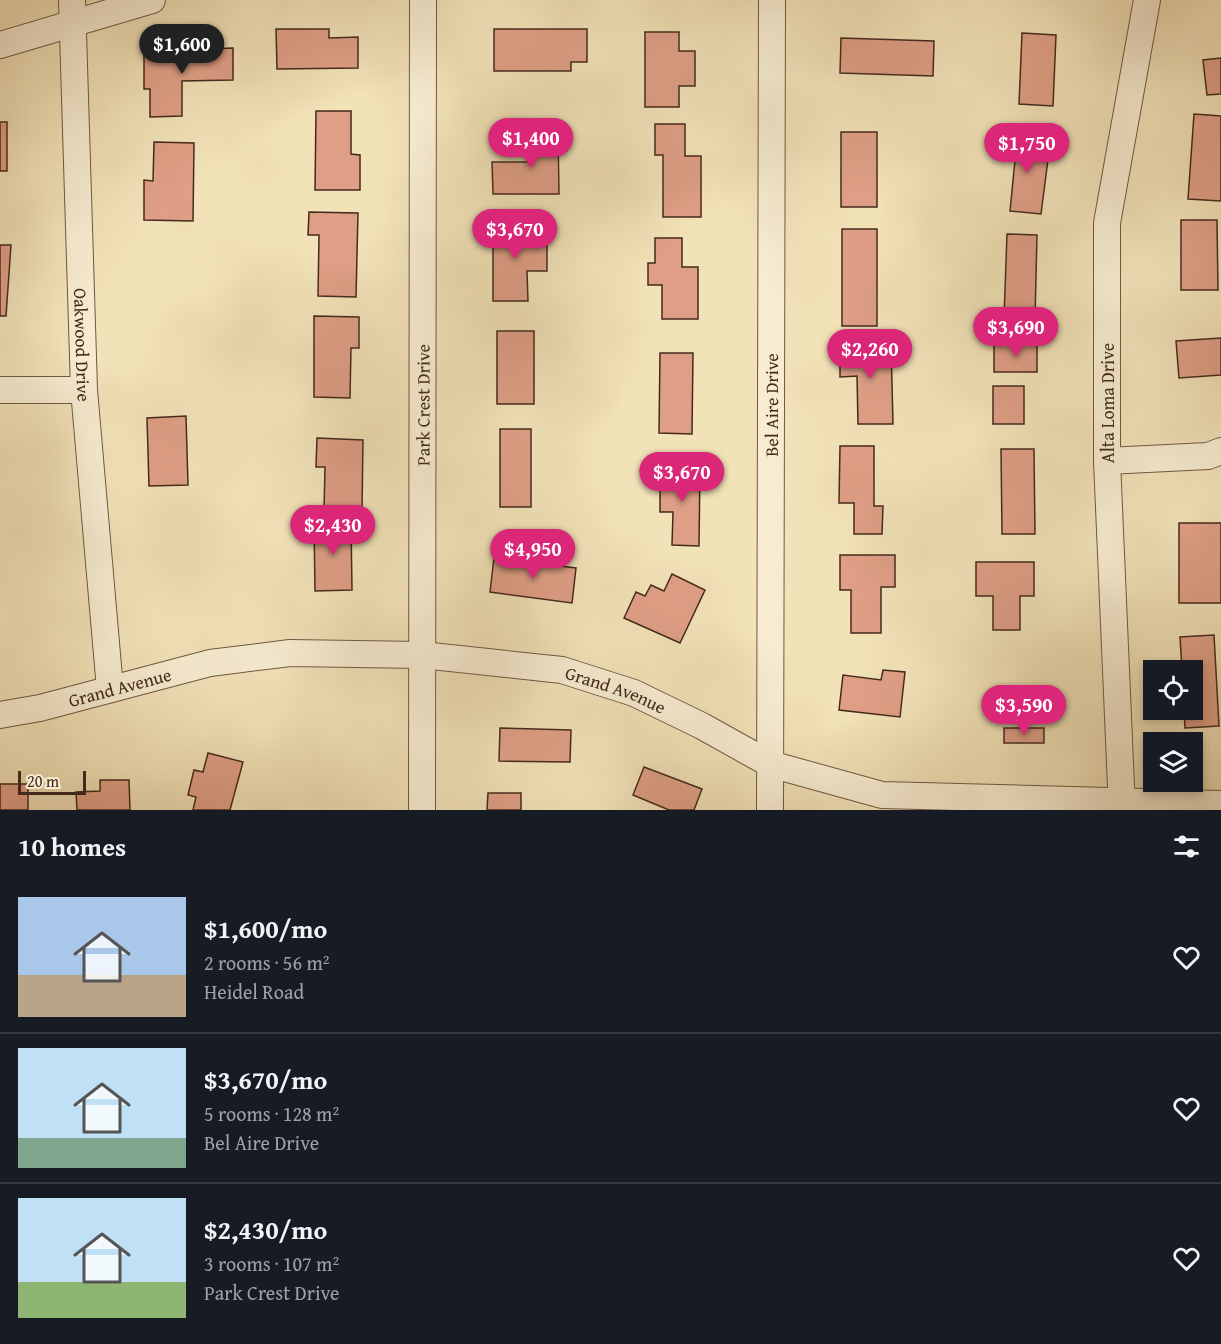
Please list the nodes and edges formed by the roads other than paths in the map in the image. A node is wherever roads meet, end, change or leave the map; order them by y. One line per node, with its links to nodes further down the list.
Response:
1 (152, 0): 5 (street)
2 (423, 0): 11 (street, Park Crest Drive)
3 (772, 0): 14 (street, Bel Aire Drive)
4 (1147, 0): 10 (street, Alta Loma Drive)
5 (72, 12): 6 (street); 8 (street, Oakwood Drive)
6 (0, 45)
7 (0, 390): 8 (street)
8 (84, 390): 12 (street, Oakwood Drive)
9 (1221, 451): 10 (street)
10 (1107, 461): 16 (street, Alta Loma Drive)
11 (422, 655): 12 (street, Grand Avenue); 14 (street, Grand Avenue); 17 (street, Park Crest Drive)
12 (110, 688): 13 (street, Grand Avenue)
13 (0, 715)
14 (770, 764): 16 (street, Grand Avenue); 18 (street, Bel Aire Drive)
15 (1221, 804): 16 (street, Grand Avenue)
16 (1121, 806)
17 (422, 810)
18 (770, 810)

